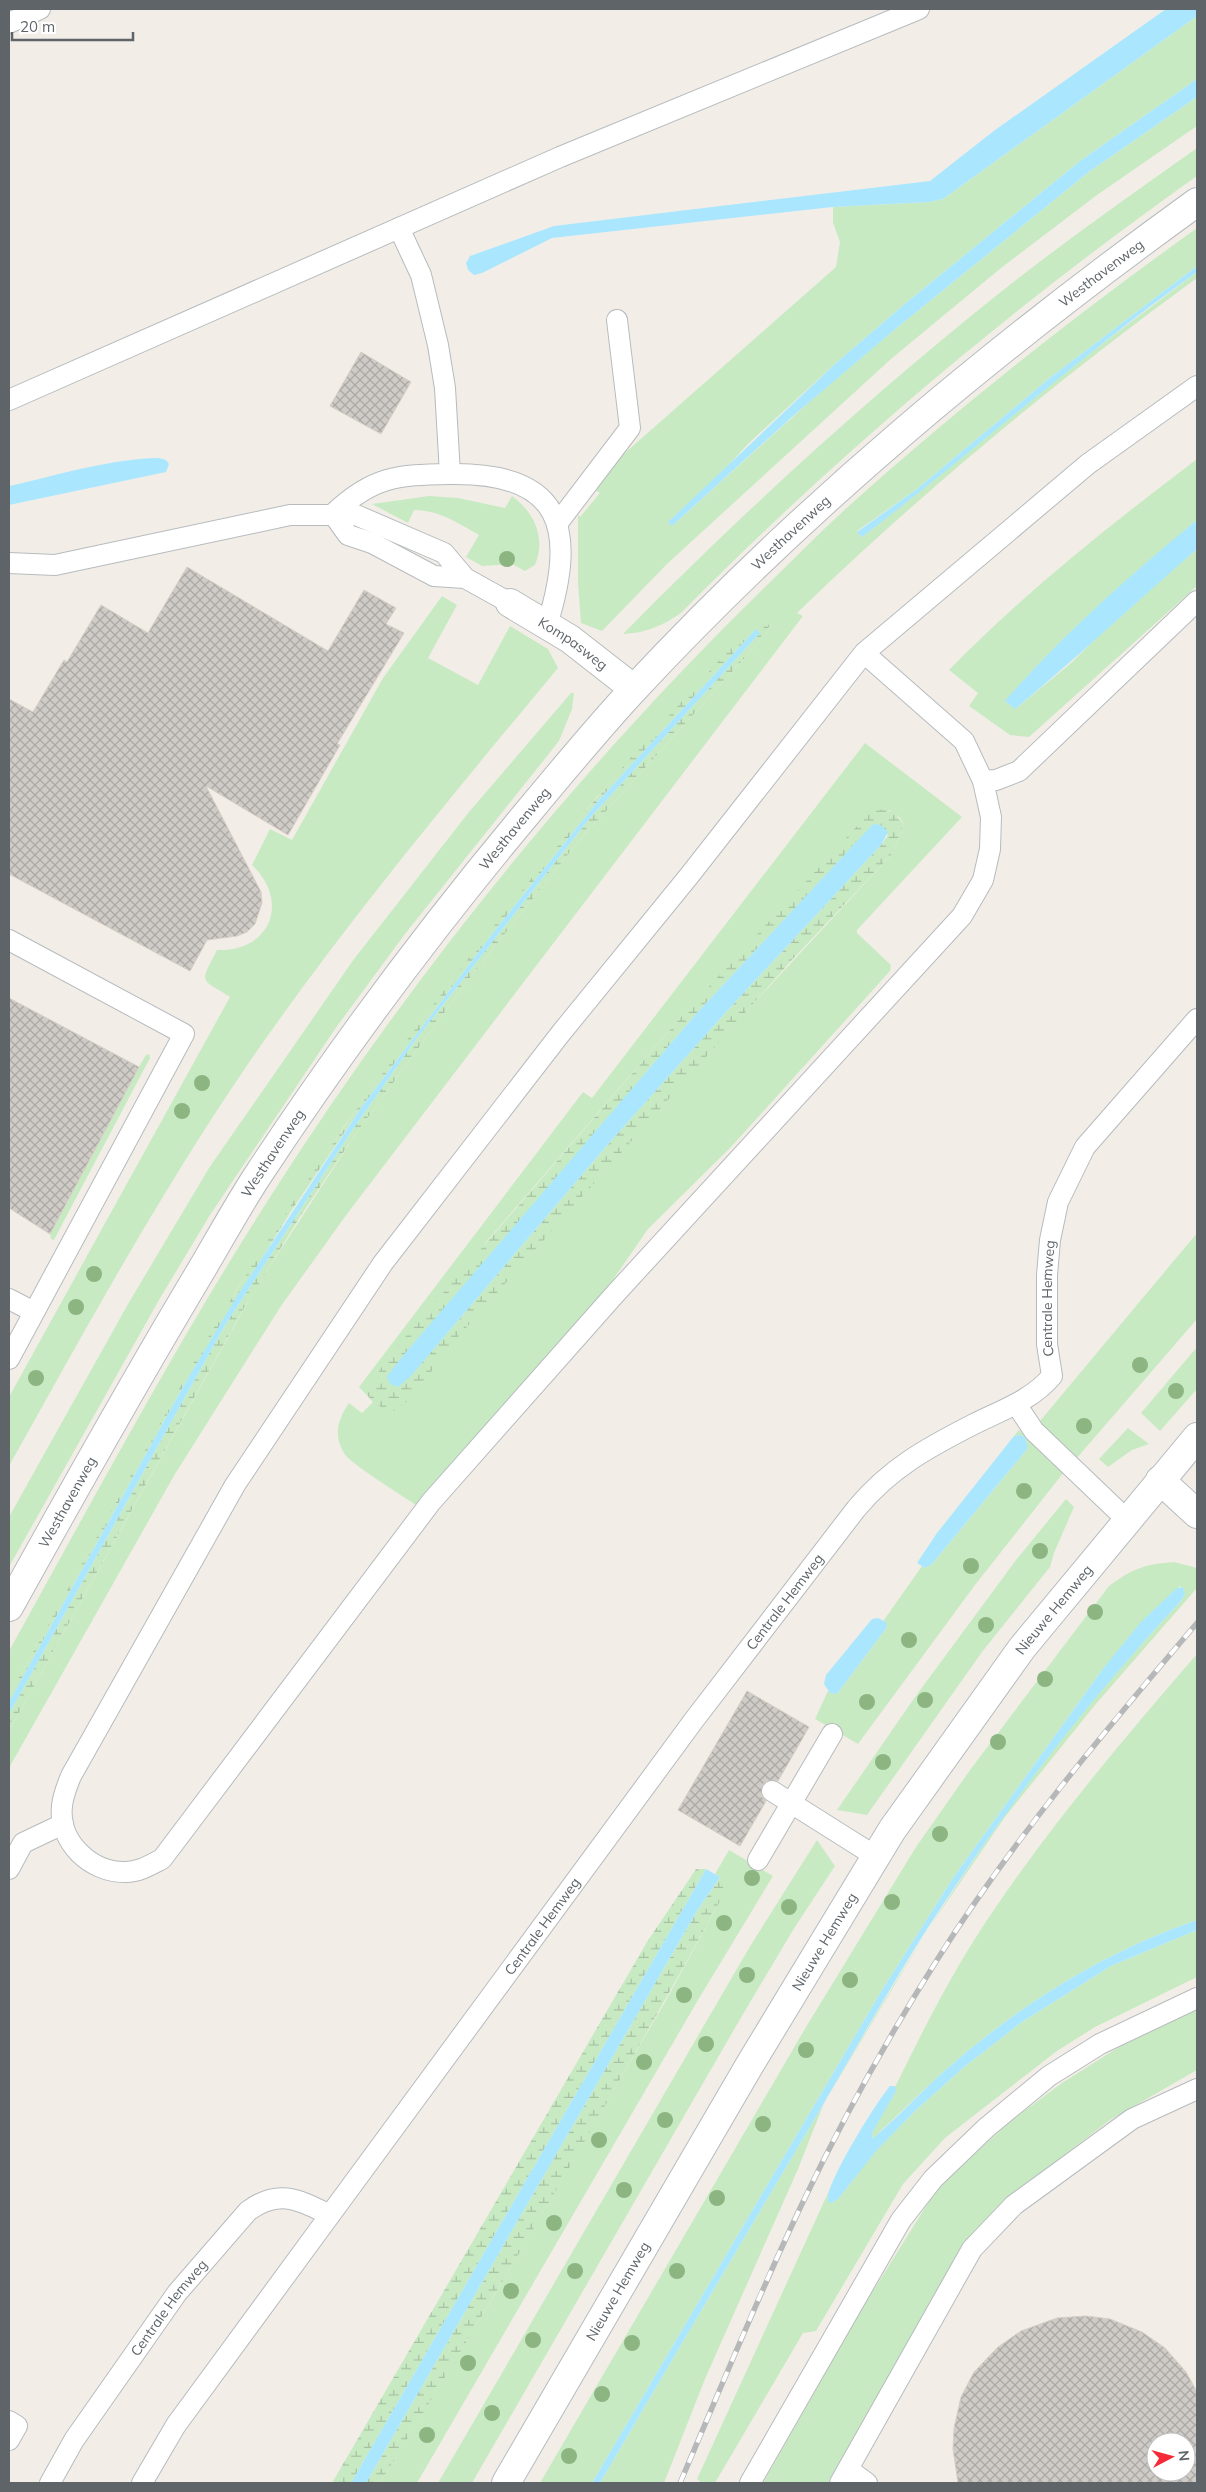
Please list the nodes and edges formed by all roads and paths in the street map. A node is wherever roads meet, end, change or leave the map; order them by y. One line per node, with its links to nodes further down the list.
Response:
1 (40, 9): 3 (lane)
2 (919, 9): 5 (lane)
3 (9, 23)
4 (1197, 202): 17 (street, Westhavenweg)
5 (399, 228): 8 (lane); 9 (lane)
6 (617, 320): 11 (lane)
7 (1197, 386): 16 (lane)
8 (9, 400)
9 (450, 474): 10 (lane); 11 (lane)
10 (333, 514): 12 (lane); 14 (lane)
11 (557, 524): 15 (lane)
12 (9, 563)
13 (1197, 602): 18 (lane)
14 (510, 603): 15 (street, Kompasweg)
15 (547, 625): 17 (street, Kompasweg)
16 (864, 653): 18 (lane); 33 (lane)
17 (634, 689): 29 (street, Westhavenweg)
18 (983, 780): 33 (lane)
19 (9, 940): 22 (lane)
20 (1197, 1019): 24 (lane, Centrale Hemweg)
21 (9, 1299): 22 (lane)
22 (34, 1312): 23 (lane)
23 (9, 1359)
24 (1016, 1404): 28 (lane); 39 (lane, Centrale Hemweg)
25 (1197, 1437): 26 (street, Nieuwe Hemweg)
26 (1160, 1480): 27 (street); 28 (street, Nieuwe Hemweg)
27 (1197, 1514)
28 (1127, 1520): 34 (street, Nieuwe Hemweg)
29 (9, 1607)
30 (832, 1734): 32 (lane)
31 (772, 1791): 32 (lane)
32 (791, 1803): 34 (lane); 35 (lane)
33 (63, 1824): 36 (lane)
34 (875, 1856): 45 (street, Nieuwe Hemweg)
35 (758, 1860)
36 (9, 1869)
37 (1197, 1998): 46 (lane)
38 (1197, 2089): 42 (lane)
39 (330, 2214): 43 (lane, Centrale Hemweg); 44 (lane, Centrale Hemweg)
40 (9, 2421): 41 (lane)
41 (9, 2440)
42 (844, 2476): 47 (lane)
43 (50, 2483)
44 (142, 2483)
45 (506, 2483)
46 (750, 2483)
47 (868, 2483)

